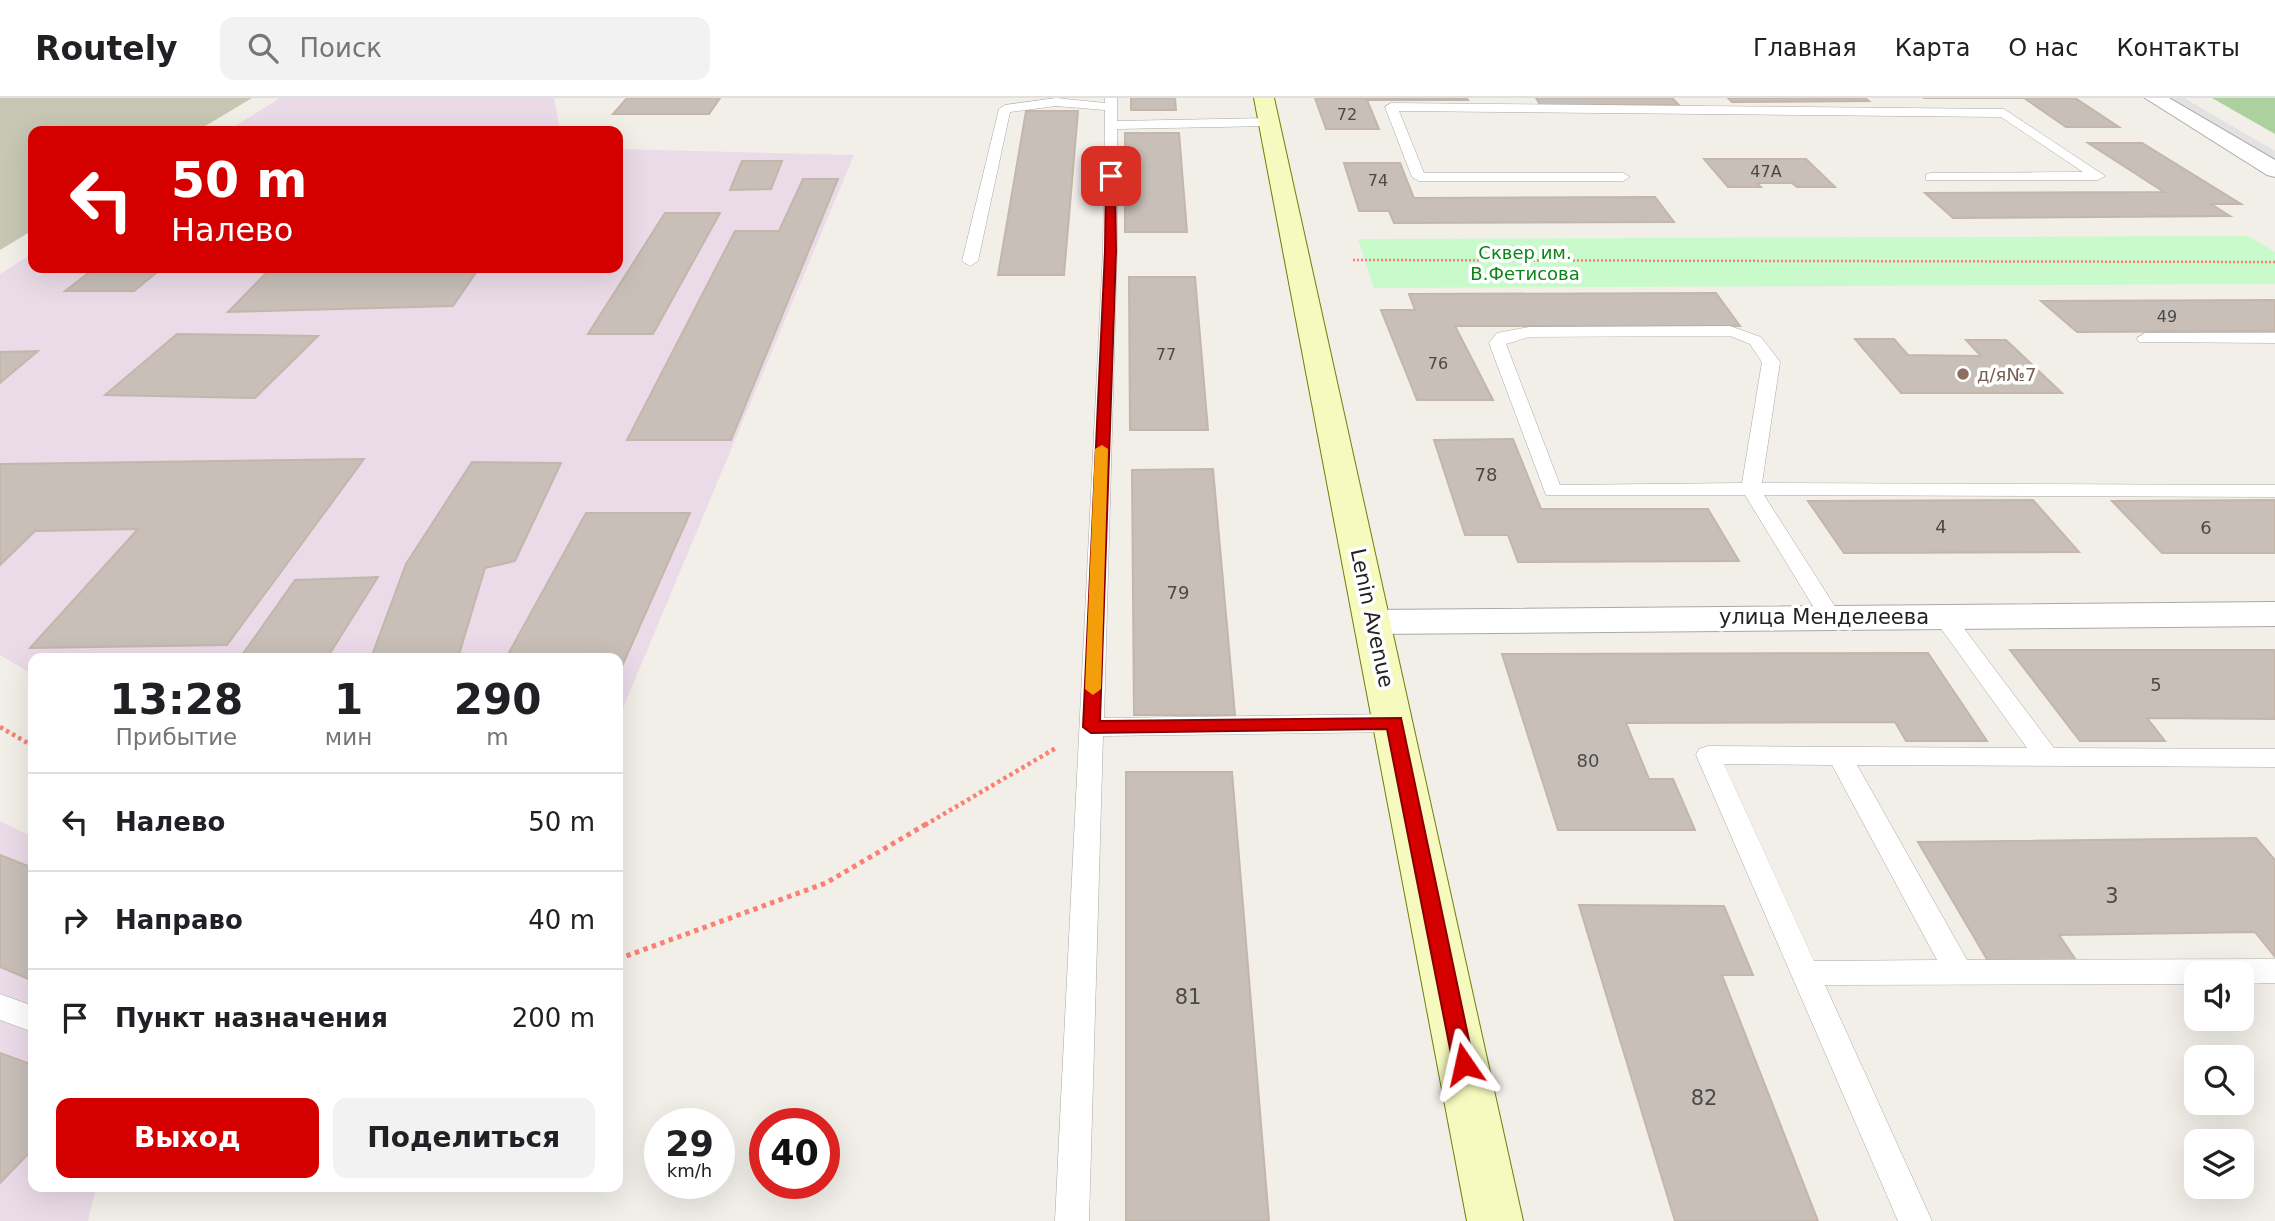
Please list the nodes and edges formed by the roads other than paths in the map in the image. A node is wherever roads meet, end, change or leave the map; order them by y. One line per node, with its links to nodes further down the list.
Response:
1 (1893, 98): 6 (lane)
2 (2155, 98): 7 (street)
3 (1500, 103): 6 (lane); 8 (lane)
4 (1111, 110): 5 (lane); 10 (lane); 20 (lane)
5 (1266, 110): 18 (street, Lenin Avenue)
6 (1910, 112): 9 (lane)
7 (2275, 170)
8 (1623, 177)
9 (1931, 177)
10 (970, 261)
11 (2145, 338): 12 (lane)
12 (2275, 338)
13 (1751, 489): 13 (lane); 14 (lane); 16 (lane)
14 (2275, 491)
15 (2275, 614): 17 (street, улица Менделеева)
16 (1830, 616): 17 (street, улица Менделеева); 18 (street, улица Менделеева)
17 (1943, 616): 22 (lane)
18 (1373, 622): 19 (street, Lenin Avenue)
19 (1395, 723): 20 (lane); 30 (street, Lenin Avenue)
20 (1091, 727): 29 (lane)
21 (1840, 756): 22 (lane); 24 (lane); 26 (lane)
22 (2048, 757): 23 (lane)
23 (2275, 758)
24 (1958, 971): 25 (lane); 26 (lane)
25 (2275, 971)
26 (1806, 973): 31 (lane)
27 (0, 1007): 28 (lane)
28 (28, 1017)
29 (1072, 1221)
30 (1495, 1221)
31 (1915, 1221)

